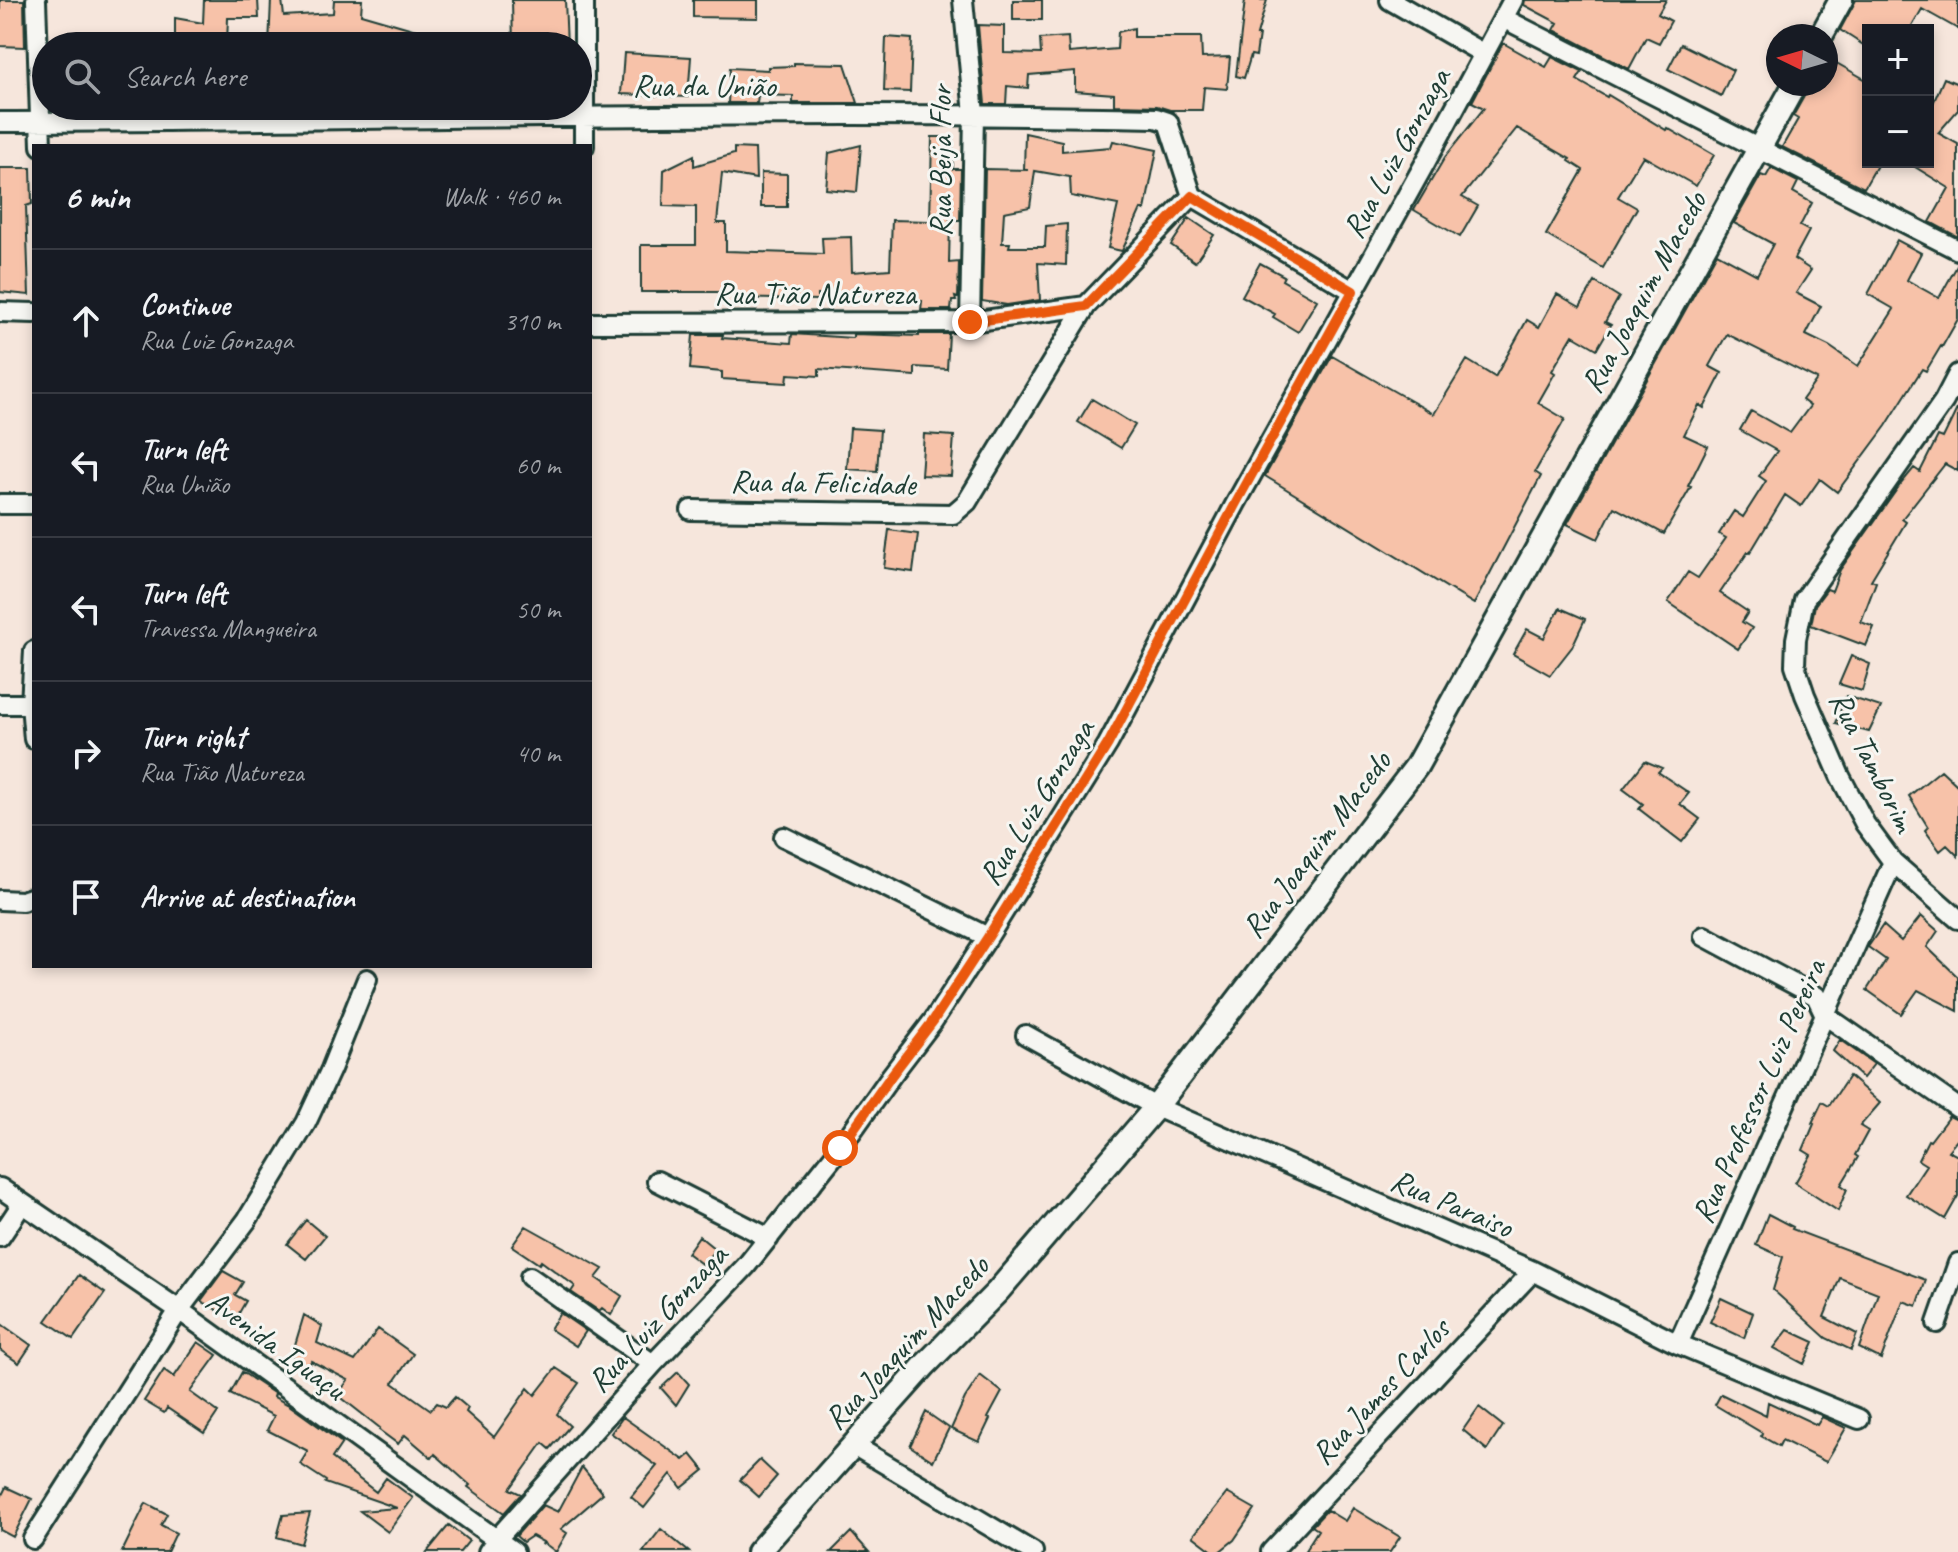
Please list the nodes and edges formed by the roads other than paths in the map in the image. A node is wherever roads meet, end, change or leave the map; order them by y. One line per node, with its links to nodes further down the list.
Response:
1 (36, 0): 9 (street)
2 (584, 0): 10 (street)
3 (963, 0): 13 (street, Rua Beija Flor)
4 (1390, 0): 11 (street)
5 (1513, 0): 7 (street, Rua Luiz Gonzaga)
6 (1841, 0): 8 (street)
7 (1503, 18): 11 (street, Rua Luiz Gonzaga); 21 (street)
8 (1828, 24)
9 (37, 32)
10 (584, 32)
11 (1484, 54): 24 (street, Rua Luiz Gonzaga)
12 (1788, 96): 21 (street, Rua Joaquim Macedo)
13 (974, 114): 14 (street, Rua da União); 22 (street, Rua da União); 28 (street, Rua Beija Flor)
14 (592, 116)
15 (222, 120): 18 (street, Rua da União)
16 (584, 120): 20 (street)
17 (0, 122): 18 (street, Rua da União)
18 (41, 122): 19 (street)
19 (41, 144)
20 (584, 144)
21 (1759, 149): 23 (street); 46 (street, Rua Joaquim Macedo)
22 (1192, 196): 24 (street); 25 (street)
23 (1958, 250)
24 (1353, 291): 42 (street, Rua Luiz Gonzaga)
25 (1086, 306): 28 (street, Rua Tião Natureza); 33 (street, Rua da Felicidade)
26 (0, 312): 27 (street)
27 (32, 313)
28 (970, 322): 29 (street, Rua Tião Natureza)
29 (592, 323)
30 (1958, 374): 37 (street, Rua Tamborim)
31 (0, 504): 32 (street)
32 (32, 504)
33 (691, 510)
34 (0, 704): 35 (street)
35 (32, 704)
36 (784, 837): 42 (street)
37 (1893, 862): 40 (street, Rua Tamborim); 44 (street, Rua Professor Luiz Pereira)
38 (32, 898): 39 (street)
39 (0, 900)
40 (1958, 919)
41 (1704, 936): 44 (street)
42 (988, 937): 52 (street, Rua Luiz Gonzaga)
43 (367, 979): 56 (street)
44 (1825, 1015): 47 (street); 58 (street, Rua Professor Luiz Pereira)
45 (1026, 1035): 46 (street, Rua Paraiso)
46 (1156, 1107): 54 (street, Rua Paraiso); 61 (street, Rua Joaquim Macedo)
47 (1958, 1108)
48 (657, 1181): 52 (street)
49 (0, 1188): 50 (street, Avenida Iguaçu)
50 (22, 1204): 51 (street); 56 (street, Avenida Iguaçu)
51 (0, 1237)
52 (769, 1238): 59 (street, Rua Luiz Gonzaga)
53 (1958, 1263): 57 (street)
54 (1533, 1271): 58 (street, Rua Paraiso); 67 (street, Rua James Carlos)
55 (530, 1277): 59 (street)
56 (179, 1310): 62 (street); 63 (street, Avenida Iguaçu)
57 (1937, 1323)
58 (1678, 1344): 60 (street, Rua Paraiso)
59 (653, 1364): 63 (street, Rua Luiz Gonzaga)
60 (1859, 1419)
61 (855, 1446): 65 (street, Rua Joaquim Macedo); 66 (street)
62 (33, 1539)
63 (492, 1546): 64 (street, Avenida Iguaçu)
64 (514, 1552)
65 (758, 1552)
66 (1033, 1552)
67 (1271, 1552)

